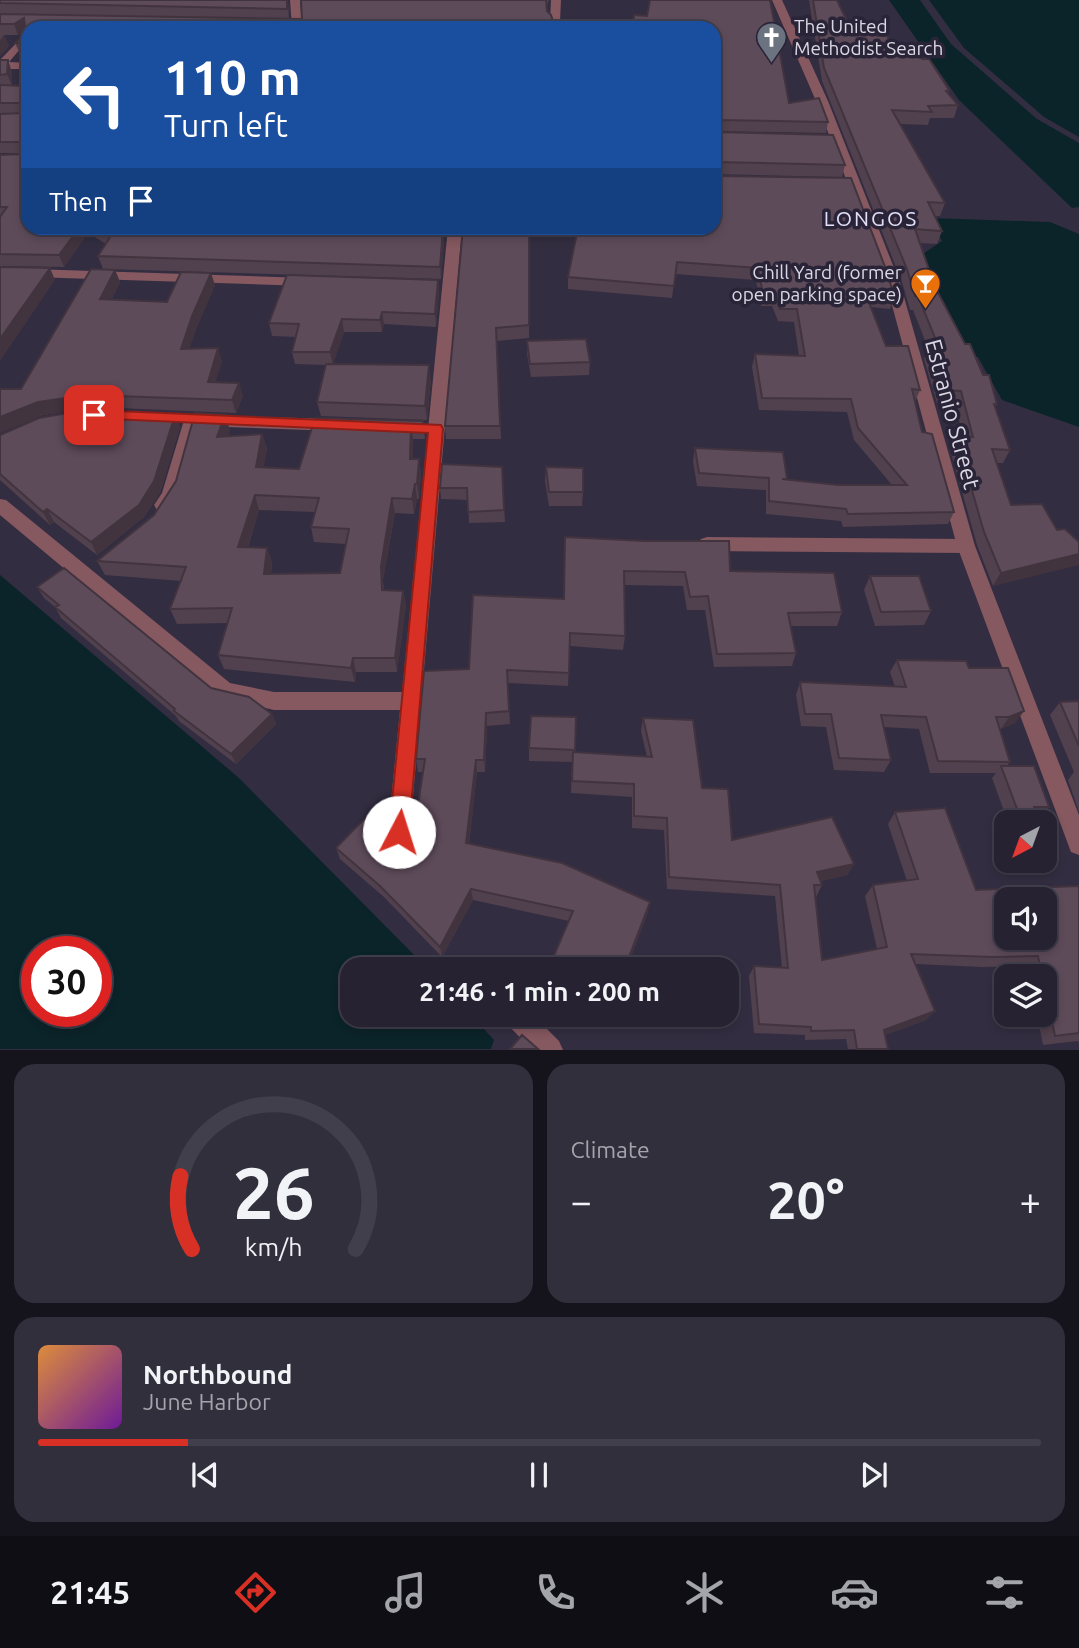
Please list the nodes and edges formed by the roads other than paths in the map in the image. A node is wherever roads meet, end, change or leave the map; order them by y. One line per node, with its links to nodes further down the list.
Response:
1 (295, 0): 4 (street)
2 (556, 0): 5 (street)
3 (777, 0): 16 (street, Estranio Street)
4 (297, 21)
5 (555, 21)
6 (21, 40): 7 (street)
7 (0, 65): 8 (street)
8 (21, 66)
9 (453, 235): 19 (street)
10 (0, 272): 11 (street)
11 (327, 282)
12 (355, 426): 14 (street)
13 (0, 505): 18 (street)
14 (152, 524)
15 (688, 544): 16 (street)
16 (966, 546): 21 (street, Estranio Street)
17 (104, 563): 18 (street)
18 (85, 578): 19 (street)
19 (411, 701): 20 (street)
20 (399, 832)
21 (1079, 844)
22 (528, 1027): 23 (street)
23 (550, 1049)

